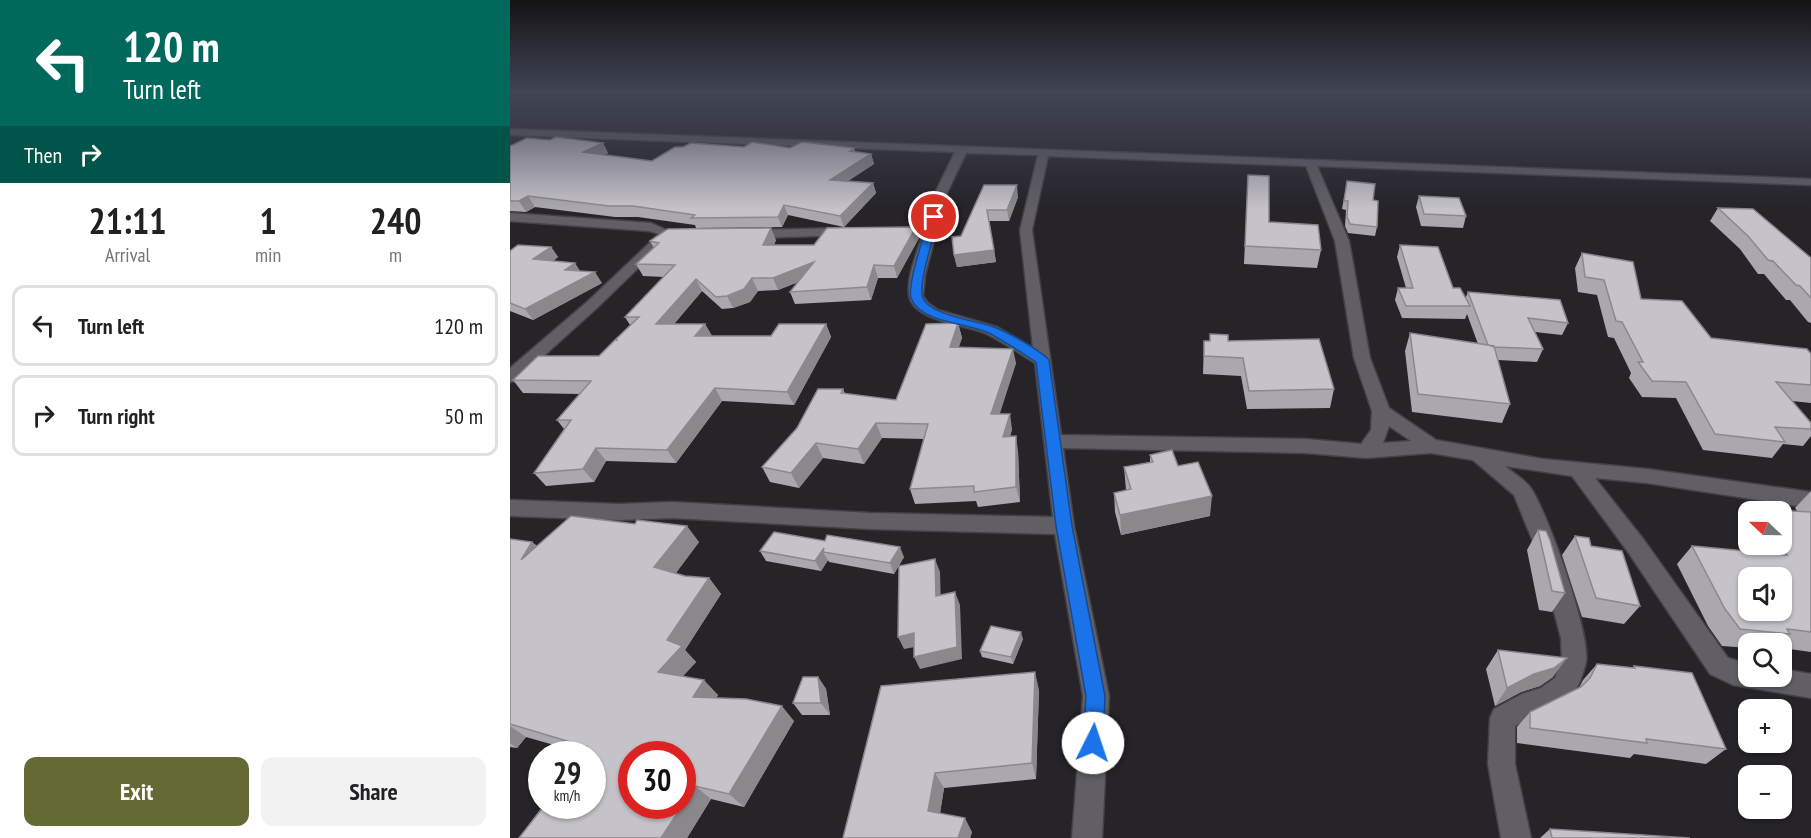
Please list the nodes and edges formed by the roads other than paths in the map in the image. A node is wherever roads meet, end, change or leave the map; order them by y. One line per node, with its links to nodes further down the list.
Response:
1 (510, 132): 2 (street)
2 (962, 149): 3 (street); 11 (street)
3 (1044, 151): 4 (street); 15 (street)
4 (1310, 162): 5 (street); 17 (street)
5 (1811, 182)
6 (510, 217): 7 (street)
7 (525, 217): 8 (street); 14 (street)
8 (510, 226)
9 (855, 232): 12 (street)
10 (886, 232): 11 (street)
11 (929, 232): 15 (street)
12 (733, 234)
13 (687, 235): 14 (street)
14 (665, 236): 16 (street)
15 (1042, 360): 18 (street)
16 (510, 377)
17 (1382, 411): 19 (street); 20 (street)
18 (1053, 441): 20 (street); 27 (street)
19 (1431, 446): 20 (street); 21 (street)
20 (1366, 451)
21 (1477, 454): 22 (street); 24 (street)
22 (1543, 466): 23 (street); 24 (street)
23 (1578, 470): 25 (street); 28 (street)
24 (1522, 491): 30 (street)
25 (1811, 500)
26 (510, 508): 27 (street)
27 (1064, 526): 29 (street)
28 (1811, 686)
29 (1087, 838)
30 (1516, 838)

